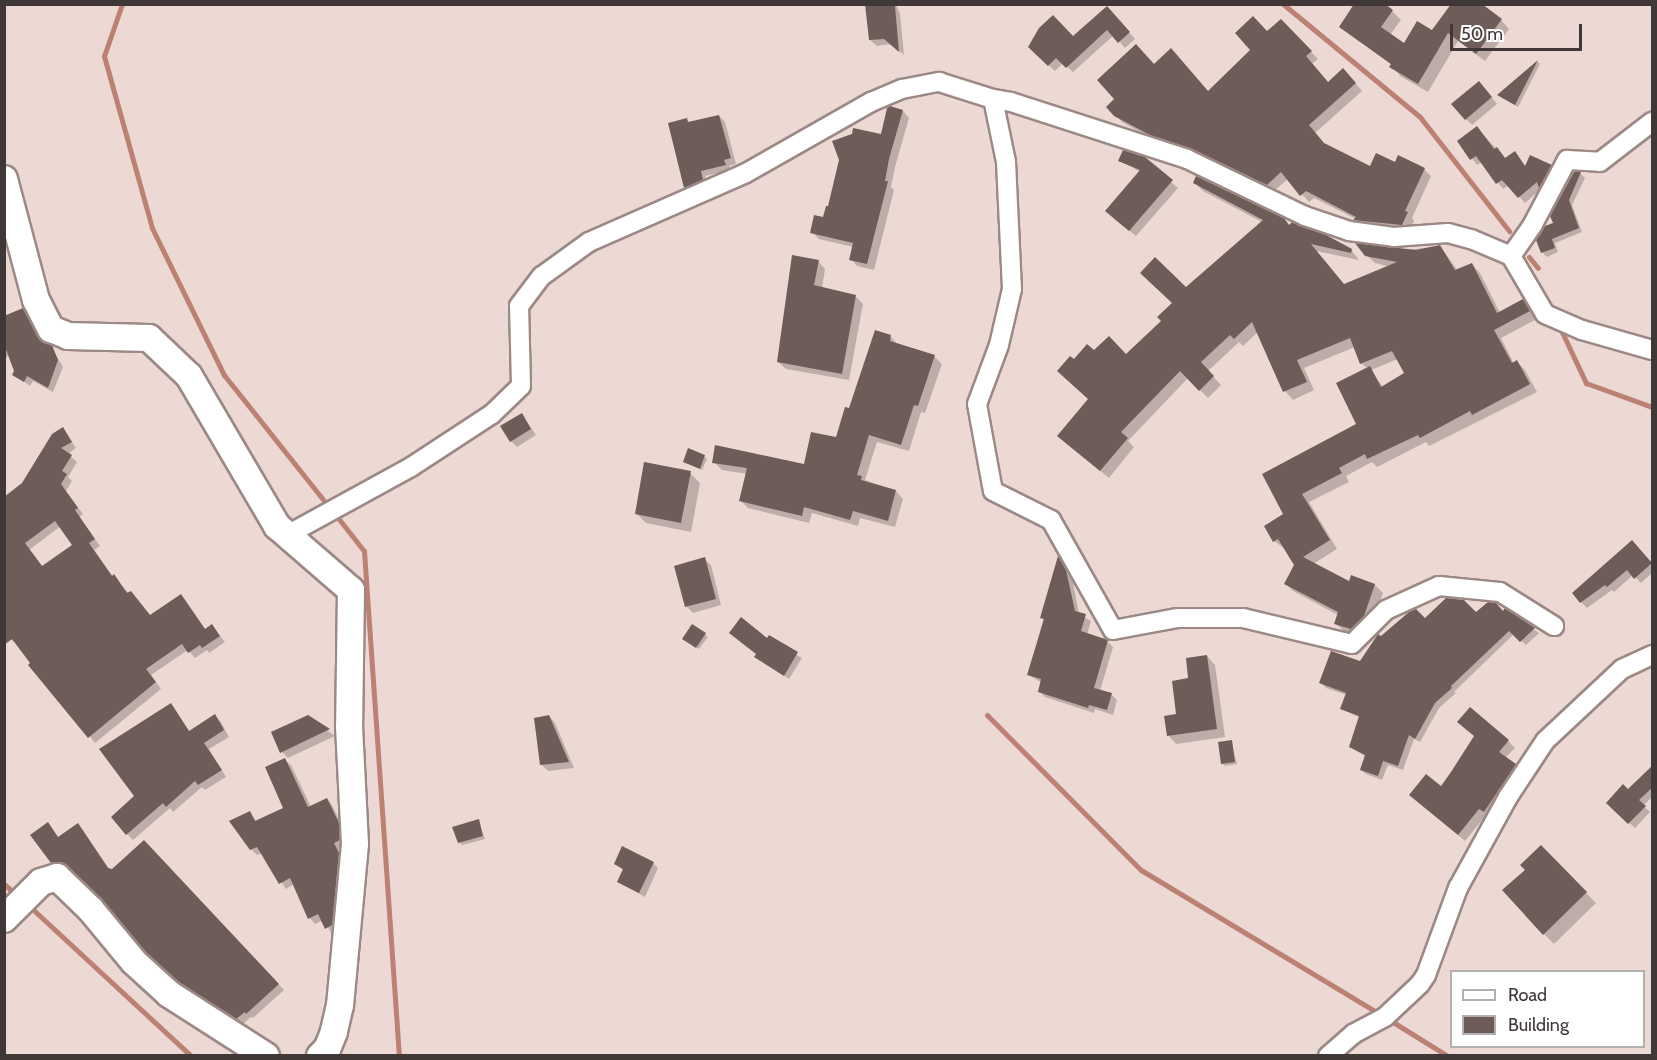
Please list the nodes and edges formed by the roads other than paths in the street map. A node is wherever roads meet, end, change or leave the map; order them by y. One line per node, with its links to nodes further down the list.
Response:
1 (993, 99): 4 (street); 6 (street); 7 (street)
2 (1653, 122): 4 (street)
3 (4, 179): 6 (street)
4 (1511, 256): 5 (street)
5 (1653, 350)
6 (287, 535): 11 (street)
7 (1554, 626)
8 (1653, 655): 12 (street)
9 (4, 919): 10 (street)
10 (266, 1056)
11 (320, 1056)
12 (1328, 1056)

